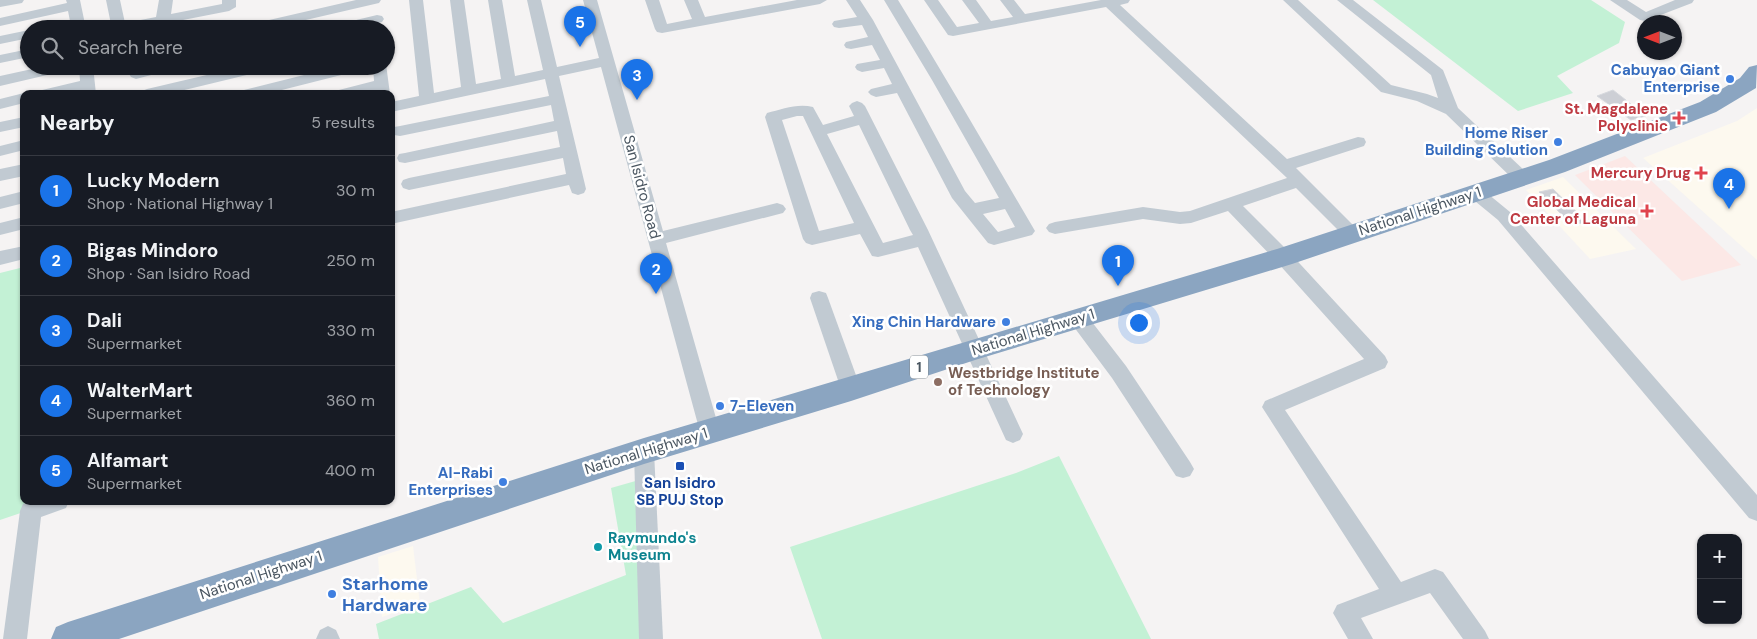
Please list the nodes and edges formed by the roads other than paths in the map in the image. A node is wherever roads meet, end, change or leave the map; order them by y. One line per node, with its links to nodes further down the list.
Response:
1 (17, 0): 26 (street)
2 (113, 0): 35 (street)
3 (166, 0): 36 (street)
4 (229, 0): 36 (street)
5 (375, 0): 37 (street); 38 (street)
6 (416, 0): 74 (street)
7 (457, 0): 70 (street)
8 (495, 0): 62 (street)
9 (534, 0): 54 (street)
10 (590, 0): 50 (street, San Isidro Road)
11 (652, 0): 41 (street)
12 (691, 0): 41 (street)
13 (731, 0): 32 (street)
14 (815, 0): 29 (street)
15 (853, 0): 39 (street)
16 (891, 0): 98 (street)
17 (931, 0): 43 (street)
18 (969, 0): 43 (street)
19 (1007, 0): 33 (street)
20 (1042, 0): 31 (street)
21 (1290, 0): 72 (street)
22 (1344, 0): 69 (street)
23 (1617, 0): 28 (street)
24 (1687, 0): 28 (street)
25 (1119, 1): 30 (street); 90 (street)
26 (0, 3)
27 (73, 3): 34 (street); 40 (street)
28 (1666, 3)
29 (773, 4): 32 (street)
30 (1084, 4): 31 (street)
31 (1053, 13): 33 (street)
32 (738, 15): 41 (street)
33 (1022, 19): 43 (street)
34 (77, 20)
35 (117, 20)
36 (163, 20)
37 (287, 20)
38 (377, 20)
39 (866, 20): 42 (street); 46 (street)
40 (0, 22)
41 (700, 22)
42 (839, 24)
43 (988, 26)
44 (20, 36): 45 (street)
45 (0, 40)
46 (877, 40): 47 (street); 51 (street)
47 (851, 45)
48 (20, 55): 49 (street)
49 (0, 60)
50 (607, 61): 54 (street); 110 (street, San Isidro Road)
51 (889, 63): 52 (street); 63 (street)
52 (862, 68)
53 (1757, 72): 93 (highway, National Highway 1 / 1)
54 (550, 74): 62 (street); 75 (street)
55 (27, 75): 61 (street)
56 (88, 75): 64 (street)
57 (136, 75): 66 (street)
58 (228, 75): 67 (street)
59 (323, 75): 68 (street)
60 (381, 75): 65 (street)
61 (0, 81)
62 (509, 82): 70 (street)
63 (902, 87): 71 (street); 102 (street)
64 (88, 89)
65 (382, 89)
66 (141, 90)
67 (164, 90)
68 (261, 90)
69 (1442, 90): 72 (street); 79 (street)
70 (468, 91): 74 (street)
71 (876, 92)
72 (1422, 97): 79 (street)
73 (20, 99): 76 (street)
74 (427, 99): 77 (street)
75 (556, 100): 81 (street); 84 (street)
76 (0, 104)
77 (395, 106)
78 (395, 110): 84 (street)
79 (1451, 110): 93 (street)
80 (20, 123): 82 (street)
81 (561, 125): 88 (street); 89 (street)
82 (0, 127)
83 (818, 130): 106 (street); 106 (street); 111 (street)
84 (400, 131): 89 (street)
85 (1358, 142): 90 (street)
86 (20, 146): 87 (street)
87 (0, 151)
88 (568, 151): 95 (street); 103 (street)
89 (404, 158): 95 (street)
90 (1284, 166): 94 (street)
91 (20, 171): 92 (street)
92 (0, 175)
93 (1522, 178): 96 (highway, National Highway 1 / 1)
94 (1297, 181): 100 (street); 109 (street)
95 (409, 184): 103 (street)
96 (1476, 193): 109 (highway, National Highway 1 / 1); 124 (street)
97 (20, 198): 99 (street)
98 (1010, 202): 102 (street); 102 (street)
99 (0, 203)
100 (1231, 204): 107 (street); 113 (street)
101 (777, 209): 110 (street)
102 (972, 210)
103 (414, 214): 104 (street)
104 (395, 217)
105 (20, 224): 108 (street)
106 (865, 227): 111 (street)
107 (1054, 228)
108 (0, 230)
109 (1352, 234): 113 (highway, National Highway 1 / 1)
110 (656, 239): 119 (street, San Isidro Road)
111 (922, 239): 117 (street)
112 (20, 253): 114 (street)
113 (1284, 257): 116 (highway, National Highway 1 / 1); 125 (street)
114 (0, 258)
115 (819, 298): 118 (street)
116 (1078, 318): 117 (highway, National Highway 1 / 1); 122 (street)
117 (975, 349): 118 (highway, National Highway 1 / 1); 120 (street)
118 (851, 389): 119 (highway, National Highway 1 / 1)
119 (710, 432): 121 (highway, National Highway 1 / 1)
120 (1013, 434)
121 (644, 451): 127 (highway, National Highway 1 / 1); 128 (street)
122 (1182, 469)
123 (47, 505): 126 (street)
124 (1757, 511)
125 (1395, 593): 129 (street); 130 (street)
126 (15, 639)
127 (68, 639)
128 (651, 639)
129 (1361, 639)
130 (1477, 639)

